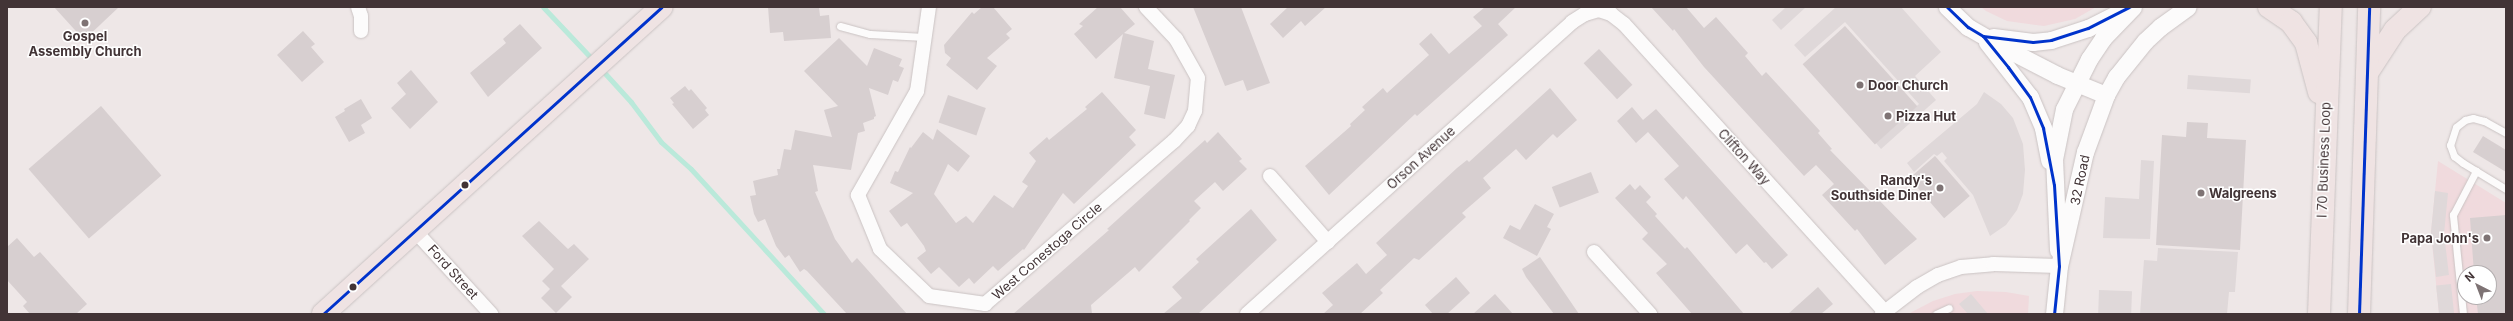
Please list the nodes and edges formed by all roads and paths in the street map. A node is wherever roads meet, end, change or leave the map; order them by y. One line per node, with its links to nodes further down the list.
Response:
1 (358, 7): 15 (street)
2 (662, 7): 27 (main road)
3 (929, 7): 17 (street, West Conestoga Circle)
4 (1146, 7): 17 (street, West Conestoga Circle)
5 (1947, 7): 16 (street)
6 (2129, 7): 16 (street)
7 (2133, 7): 19 (street, 32 Road)
8 (2188, 7): 20 (street, 32 Road)
9 (2270, 7): 22 (main road)
10 (2331, 7): 22 (main road, I 70 Business Loop)
11 (2369, 7): 18 (main road)
12 (2420, 7): 18 (main road)
13 (1599, 10): 28 (street, Orson Avenue); 32 (street, Clifton Way)
14 (840, 26): 17 (lane)
15 (361, 31)
16 (1982, 36): 19 (street); 25 (street)
17 (924, 37)
18 (2366, 74): 40 (main road)
19 (2076, 83): 20 (street); 25 (street, 32 Road)
20 (2106, 95): 30 (street, 32 Road)
21 (2506, 133): 23 (lane)
22 (2325, 139): 39 (main road, I 70 Business Loop)
23 (2476, 171): 26 (lane); 41 (lane)
24 (1270, 176): 28 (street)
25 (2054, 185): 30 (street, 32 Road)
26 (2506, 189)
27 (415, 231): 33 (main road); 34 (street, Ford Street)
28 (1328, 242): 35 (street, Orson Avenue)
29 (1594, 252): 36 (street)
30 (2059, 266): 32 (street); 38 (street, 32 Road)
31 (1949, 308): 37 (lane)
32 (1884, 313)
33 (323, 314)
34 (491, 314)
35 (1248, 314)
36 (1650, 314)
37 (1936, 314)
38 (2054, 314)
39 (2319, 314)
40 (2359, 314)
41 (2463, 314)

